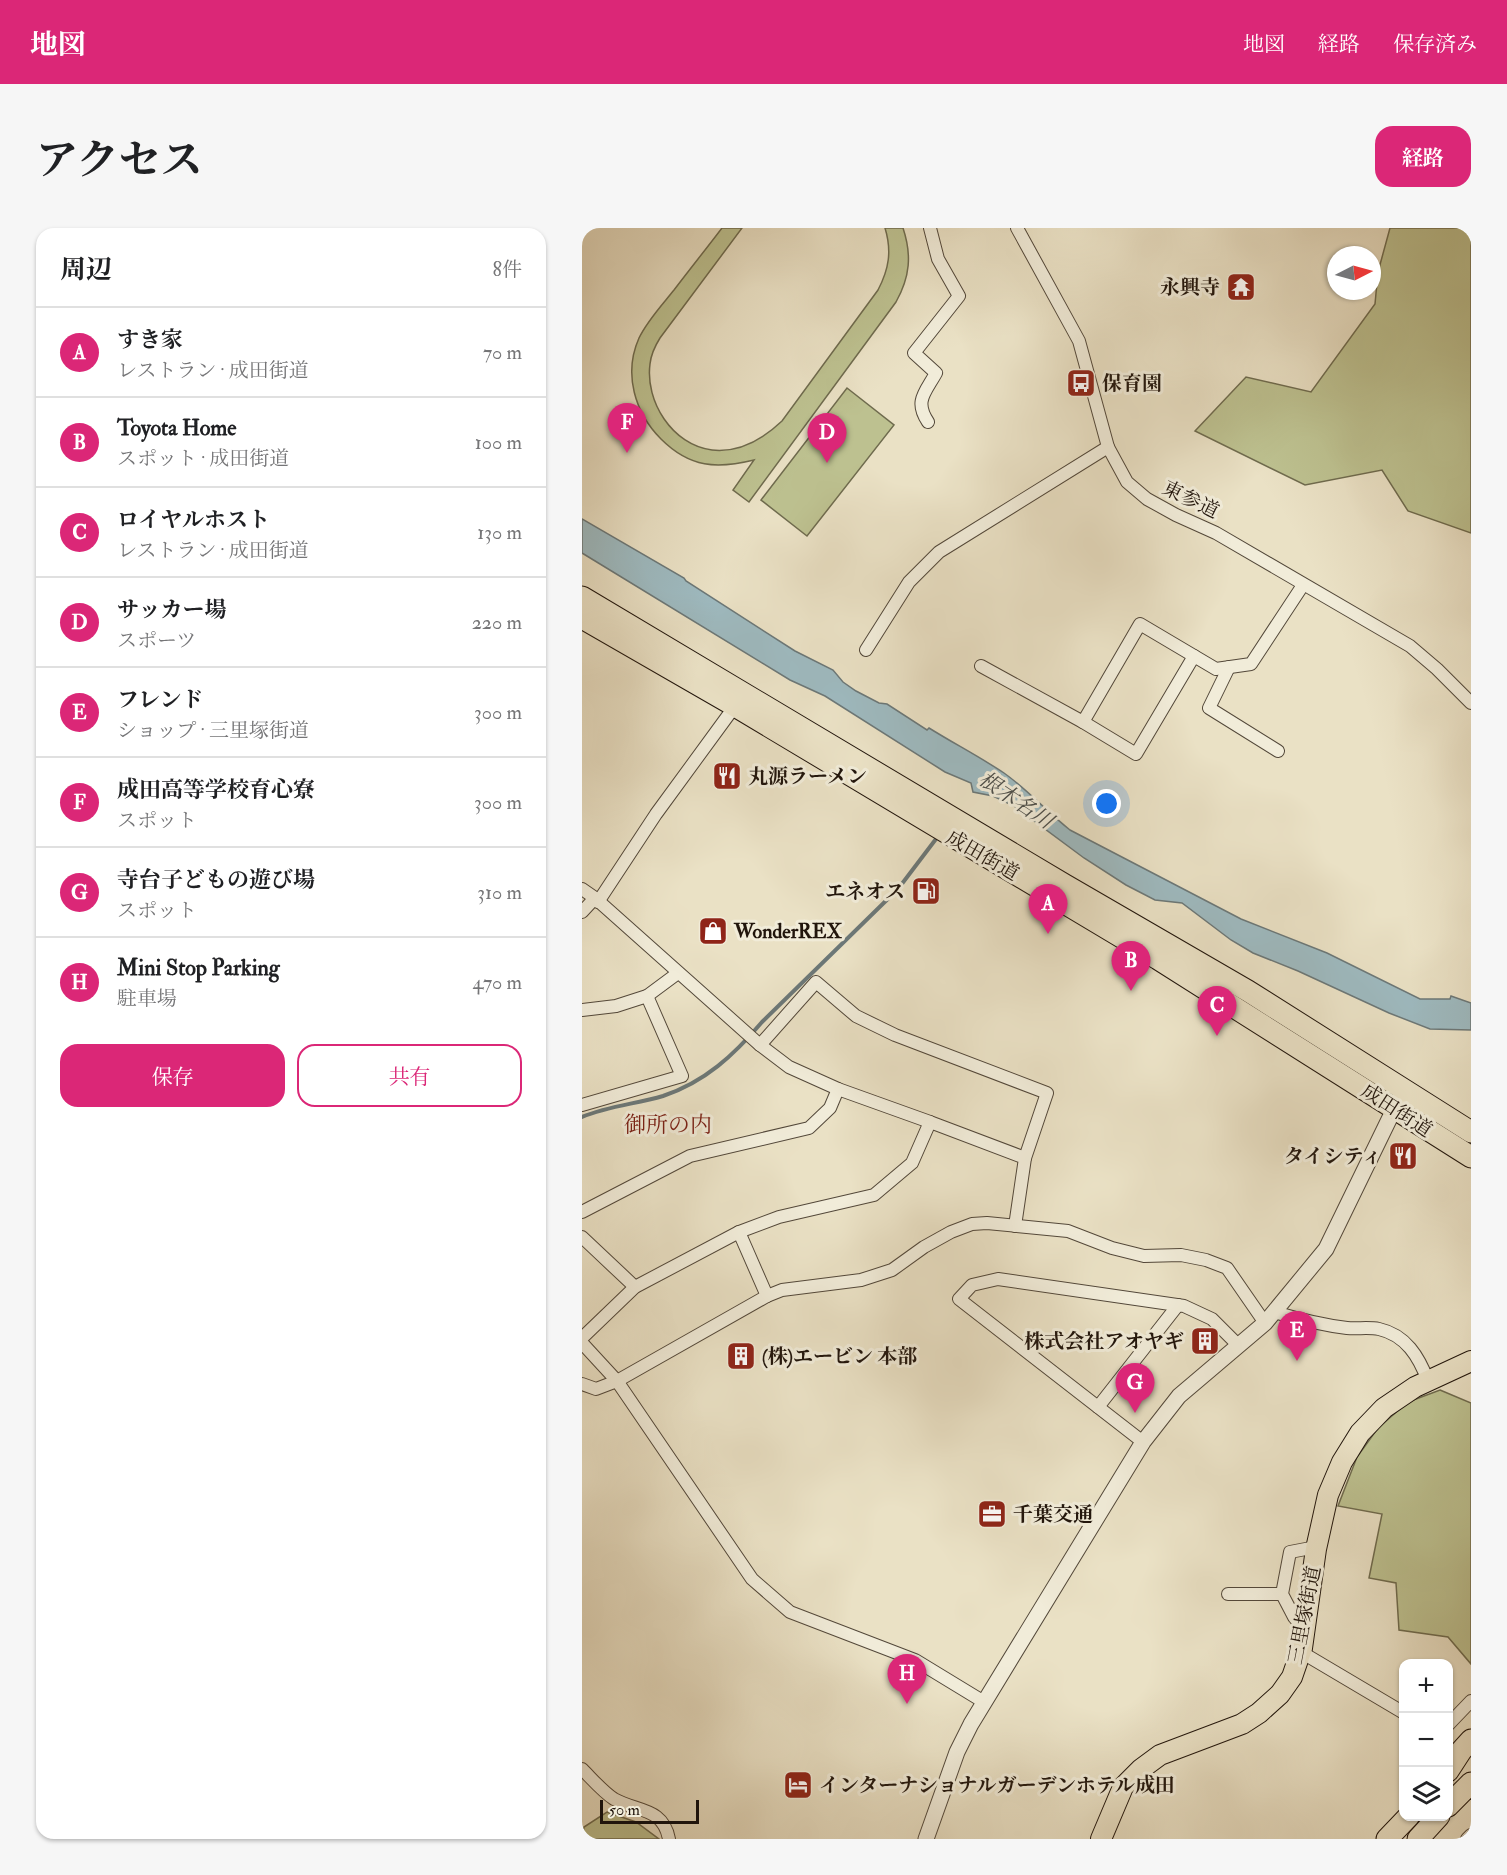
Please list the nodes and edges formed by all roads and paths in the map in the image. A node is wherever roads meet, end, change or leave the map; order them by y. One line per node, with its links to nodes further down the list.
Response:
1 (930, 228): 3 (street)
2 (1017, 228): 4 (street, 東参道)
3 (928, 422)
4 (1108, 447): 5 (street, 東参道); 8 (street)
5 (1303, 585): 11 (street); 12 (street, 東参道)
6 (582, 597): 24 (highway, 成田街道)
7 (582, 618): 13 (highway, 成田街道)
8 (866, 650)
9 (1194, 656): 11 (street); 14 (street); 14 (street)
10 (981, 666): 14 (street)
11 (1229, 667): 15 (street)
12 (1471, 703)
13 (735, 706): 17 (street); 26 (highway, 成田街道)
14 (1083, 722)
15 (1278, 751)
16 (582, 889): 17 (street)
17 (596, 900): 18 (street); 19 (street)
18 (582, 912)
19 (678, 973): 20 (street); 22 (street)
20 (647, 996): 21 (street); 25 (street)
21 (582, 1010)
22 (759, 1043): 23 (street); 30 (street)
23 (838, 1089): 27 (street); 31 (street)
24 (1405, 1089): 26 (street); 28 (highway, 成田街道)
25 (582, 1105)
26 (1394, 1108): 29 (highway, 成田街道); 38 (street)
27 (930, 1122): 30 (street); 33 (street)
28 (1471, 1132)
29 (1471, 1157)
30 (1025, 1158): 32 (street)
31 (582, 1212)
32 (1014, 1226): 36 (street); 38 (street)
33 (739, 1233): 35 (street); 36 (street)
34 (582, 1237): 35 (street)
35 (635, 1287): 39 (street)
36 (767, 1296): 43 (street)
37 (1178, 1305): 41 (street); 46 (street); 46 (street)
38 (1270, 1318): 41 (street); 44 (street)
39 (582, 1338)
40 (582, 1343): 43 (street)
41 (1238, 1345): 47 (street)
42 (1471, 1361): 44 (main road, 三里塚街道)
43 (617, 1381): 45 (street); 54 (street)
44 (1428, 1381): 48 (main road, 三里塚街道)
45 (582, 1384)
46 (1098, 1407): 47 (street)
47 (1143, 1442): 54 (street)
48 (1316, 1547): 50 (street); 51 (main road, 三里塚街道)
49 (1228, 1594): 50 (street)
50 (1282, 1594): 51 (street)
51 (1305, 1630): 52 (main road, 三里塚街道)
52 (1301, 1652): 55 (street); 71 (main road, 三里塚街道)
53 (1471, 1701): 56 (street)
54 (984, 1702): 70 (street)
55 (1399, 1710)
56 (1453, 1721)
57 (1471, 1740): 59 (highway)
58 (1471, 1755): 61 (highway)
59 (1451, 1767)
60 (582, 1769): 69 (street)
61 (1453, 1773)
62 (1471, 1783): 64 (highway)
63 (1471, 1795): 65 (highway)
64 (1453, 1803)
65 (1453, 1806)
66 (1404, 1821): 72 (highway)
67 (1434, 1821): 73 (highway)
68 (1471, 1835): 74 (street)
69 (669, 1839)
70 (926, 1839)
71 (1101, 1839)
72 (1387, 1839)
73 (1418, 1839)
74 (1467, 1839)

